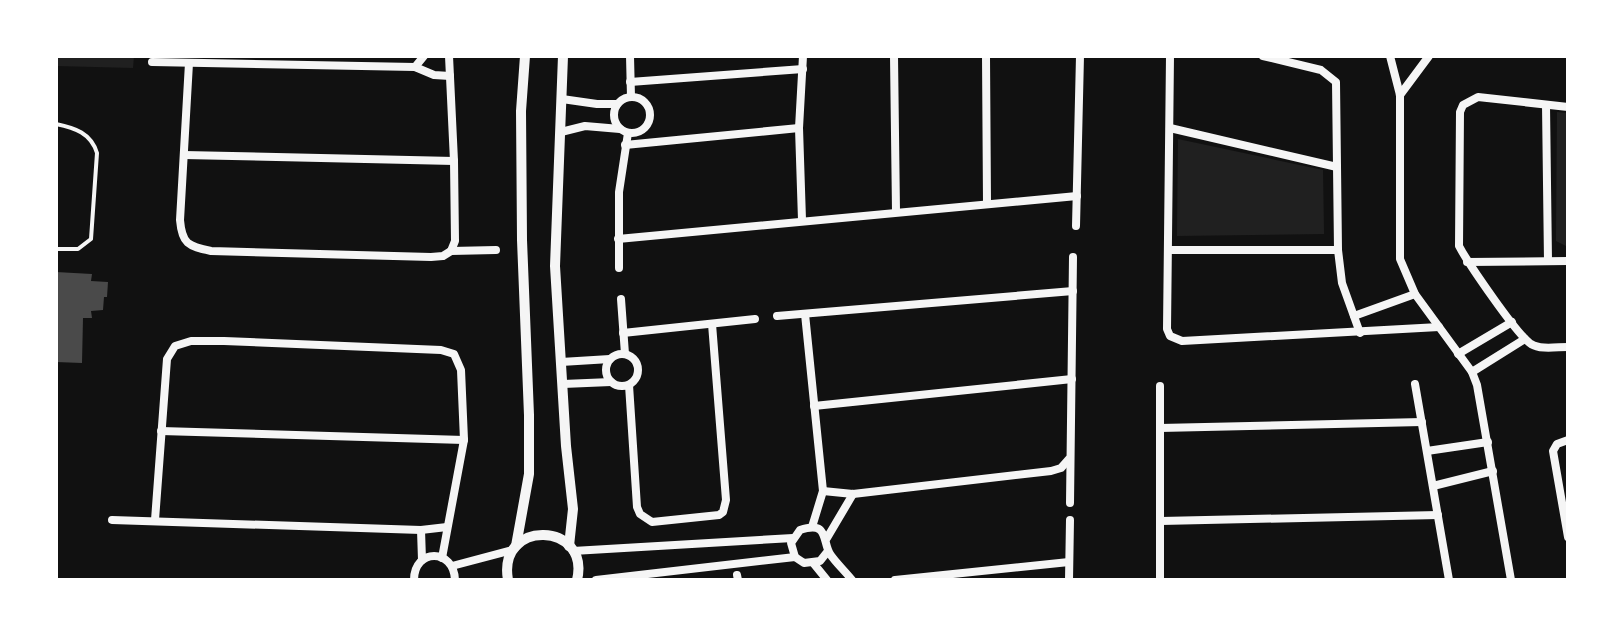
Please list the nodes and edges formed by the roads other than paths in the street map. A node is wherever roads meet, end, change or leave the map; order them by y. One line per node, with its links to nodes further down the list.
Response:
1 (424, 56): 16 (street)
2 (449, 56): 18 (street)
3 (525, 56): 102 (street)
4 (563, 56): 22 (street)
5 (630, 56): 19 (street)
6 (803, 56): 17 (street)
7 (894, 56): 37 (street)
8 (986, 56): 36 (street)
9 (1080, 56): 35 (street)
10 (1170, 56): 28 (street)
11 (1263, 56): 34 (street)
12 (1390, 56): 20 (street)
13 (1429, 56): 20 (street)
14 (152, 62): 15 (street)
15 (189, 63): 16 (street); 32 (street)
16 (415, 67): 18 (street)
17 (803, 69): 19 (street); 27 (street)
18 (450, 76): 33 (street)
19 (630, 82): 21 (street)
20 (1400, 95): 52 (street)
21 (631, 97): 23 (street); 29 (street)
22 (562, 99): 23 (street); 30 (street)
23 (617, 104): 29 (street)
24 (1546, 105): 25 (street); 47 (street); 49 (street)
25 (1568, 107)
26 (56, 124): 41 (lane)
27 (799, 128): 31 (street); 38 (street)
28 (1170, 128): 34 (street); 43 (street)
29 (624, 131): 30 (street); 31 (street)
30 (561, 132): 68 (street)
31 (625, 145): 40 (street)
32 (184, 155): 33 (street); 45 (street)
33 (454, 161): 45 (street)
34 (1337, 167): 44 (street)
35 (1077, 196): 36 (street); 39 (street)
36 (987, 203): 37 (street)
37 (896, 212): 38 (street)
38 (802, 220): 40 (street)
39 (1076, 226)
40 (618, 239): 50 (street)
41 (56, 249)
42 (496, 250): 45 (street)
43 (1168, 250): 44 (street); 62 (street)
44 (1338, 250): 56 (street)
45 (451, 251)
46 (1073, 257): 51 (street)
47 (1548, 261): 48 (street); 49 (street)
48 (1568, 261)
49 (1467, 262): 58 (street)
50 (619, 268)
51 (1073, 291): 54 (street); 70 (street)
52 (1415, 294): 56 (street); 60 (street)
53 (621, 299): 61 (street)
54 (805, 314): 55 (street); 76 (street)
55 (777, 316)
56 (1354, 316): 62 (street)
57 (755, 319): 59 (street)
58 (1512, 322): 63 (street); 66 (street)
59 (712, 324): 61 (street); 74 (street)
60 (1439, 327): 62 (street); 66 (street)
61 (623, 333): 65 (street)
62 (1360, 333)
63 (1525, 339): 64 (street); 69 (street)
64 (1568, 347)
65 (625, 354): 67 (street); 74 (street)
66 (1458, 354): 69 (street)
67 (610, 359): 68 (street); 71 (street)
68 (561, 362): 72 (street)
69 (1472, 372): 82 (street)
70 (1072, 379): 76 (street); 84 (street)
71 (611, 382): 72 (street); 74 (street)
72 (563, 384): 103 (street)
73 (1415, 384): 77 (street)
74 (629, 385)
75 (1160, 386): 78 (street)
76 (814, 406): 87 (street)
77 (1422, 422): 78 (street); 83 (street)
78 (1160, 428): 94 (street)
79 (161, 431): 80 (street); 80 (street); 92 (street)
80 (464, 440): 95 (street)
81 (1568, 440): 98 (street)
82 (1488, 442): 83 (street); 85 (street)
83 (1427, 451): 86 (street)
84 (1069, 459): 88 (street); 89 (street)
85 (1493, 471): 86 (street); 122 (street)
86 (1433, 486): 90 (street)
87 (823, 491): 88 (street); 96 (street)
88 (853, 494): 101 (street)
89 (1070, 503)
90 (1438, 515): 94 (street); 121 (street)
91 (112, 520): 92 (street)
92 (155, 520): 97 (street)
93 (1070, 520): 108 (street)
94 (1161, 521): 120 (street)
95 (447, 527): 97 (street); 106 (street)
96 (812, 527): 100 (street); 101 (street)
97 (421, 530): 107 (street)
98 (1568, 530): 99 (street)
99 (1568, 537)
100 (793, 538): 103 (street); 105 (street)
101 (827, 538): 104 (street)
102 (514, 548): 103 (street); 110 (street); 113 (street)
103 (571, 548): 114 (street)
104 (828, 551): 109 (street); 117 (street)
105 (795, 557): 109 (street); 115 (street)
106 (442, 558): 107 (street); 110 (street)
107 (422, 560): 111 (street)
108 (1069, 562): 118 (street); 119 (street)
109 (814, 564): 116 (street)
110 (452, 566): 112 (street)
111 (414, 580)
112 (455, 580)
113 (508, 580)
114 (577, 580)
115 (596, 580)
116 (827, 580)
117 (852, 580)
118 (895, 580)
119 (1069, 580)
120 (1160, 580)
121 (1449, 580)
122 (1511, 580)

